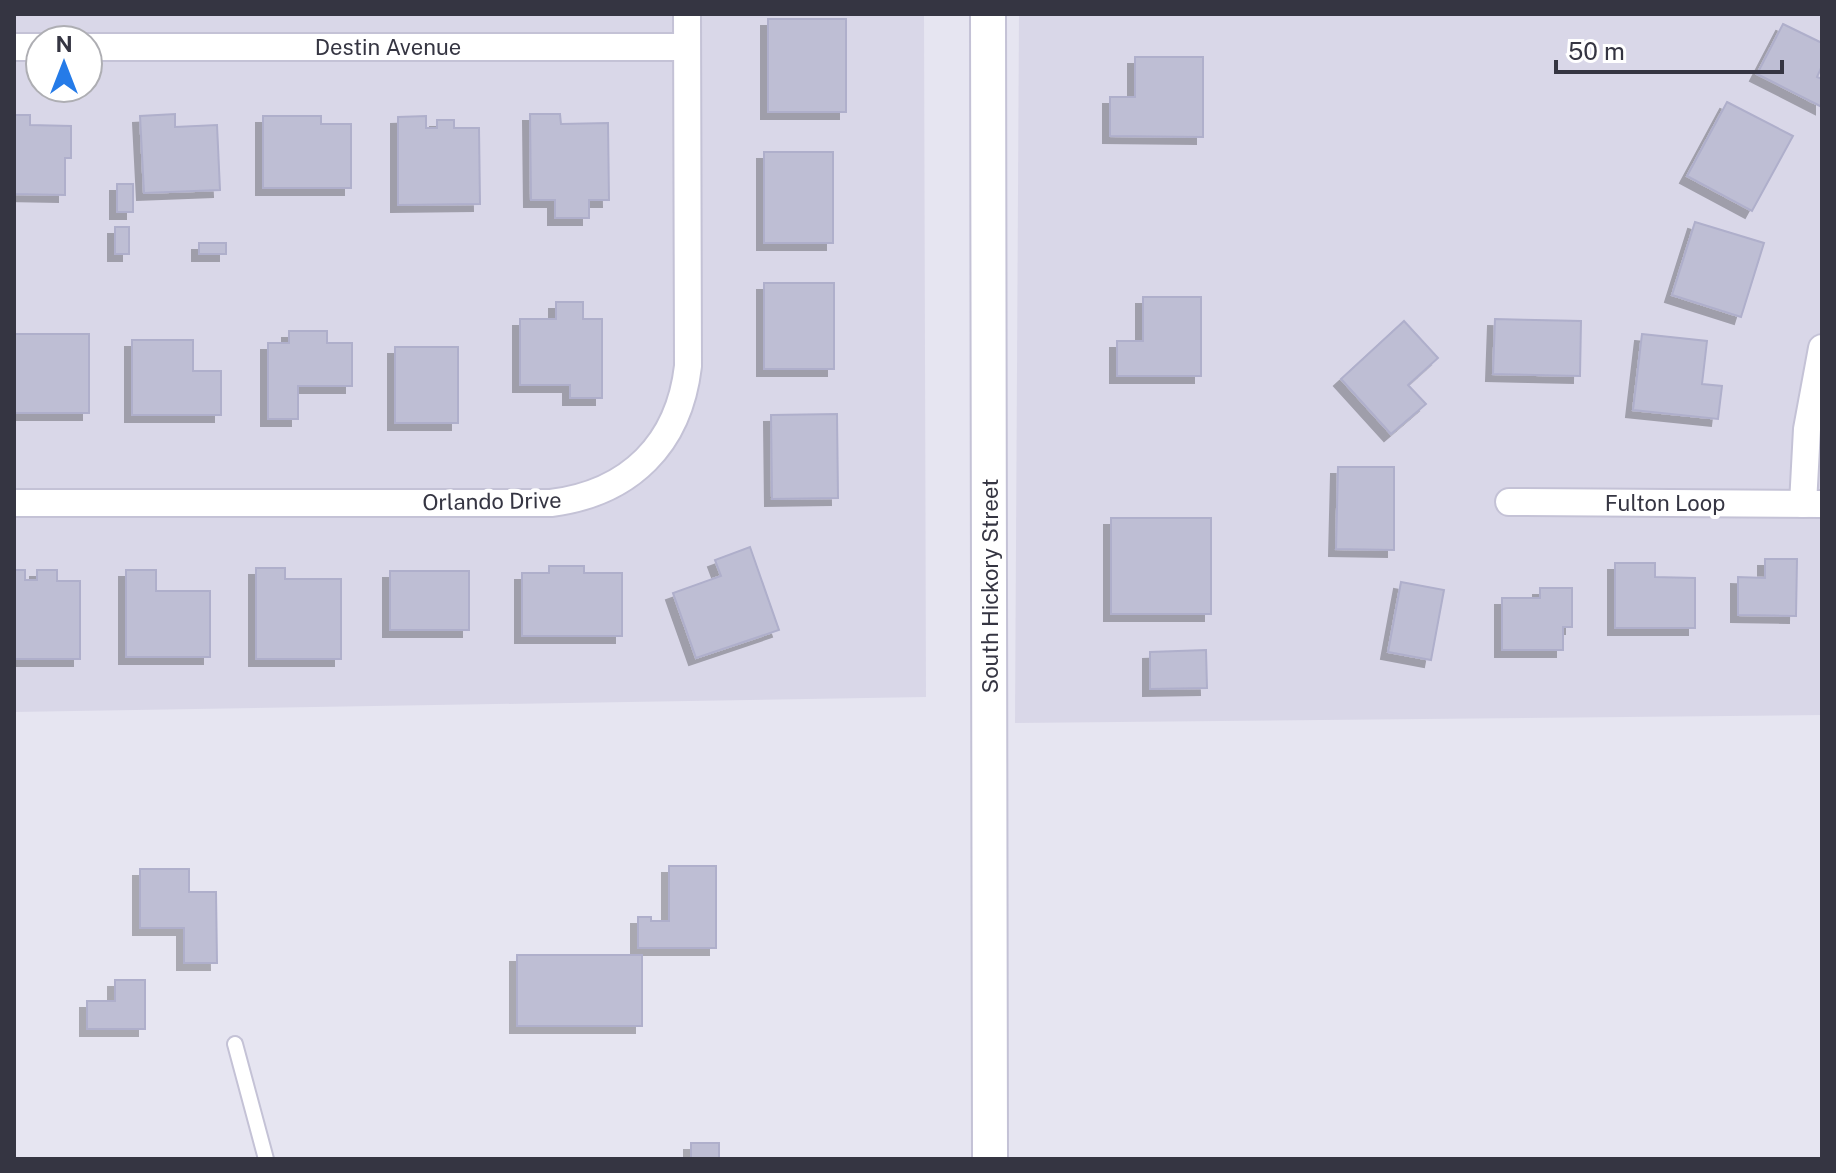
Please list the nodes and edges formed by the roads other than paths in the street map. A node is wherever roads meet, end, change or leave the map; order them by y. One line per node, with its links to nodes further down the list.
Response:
1 (687, 14): 4 (street, Orlando Drive)
2 (988, 14): 11 (street, South Hickory Street)
3 (104, 47): 4 (street, Destin Avenue)
4 (687, 47): 7 (street, Orlando Drive)
5 (1822, 348): 8 (street)
6 (1509, 502): 8 (street, Fulton Loop)
7 (14, 503)
8 (1812, 504)
9 (235, 1044): 10 (lane)
10 (266, 1159)
11 (990, 1159)

